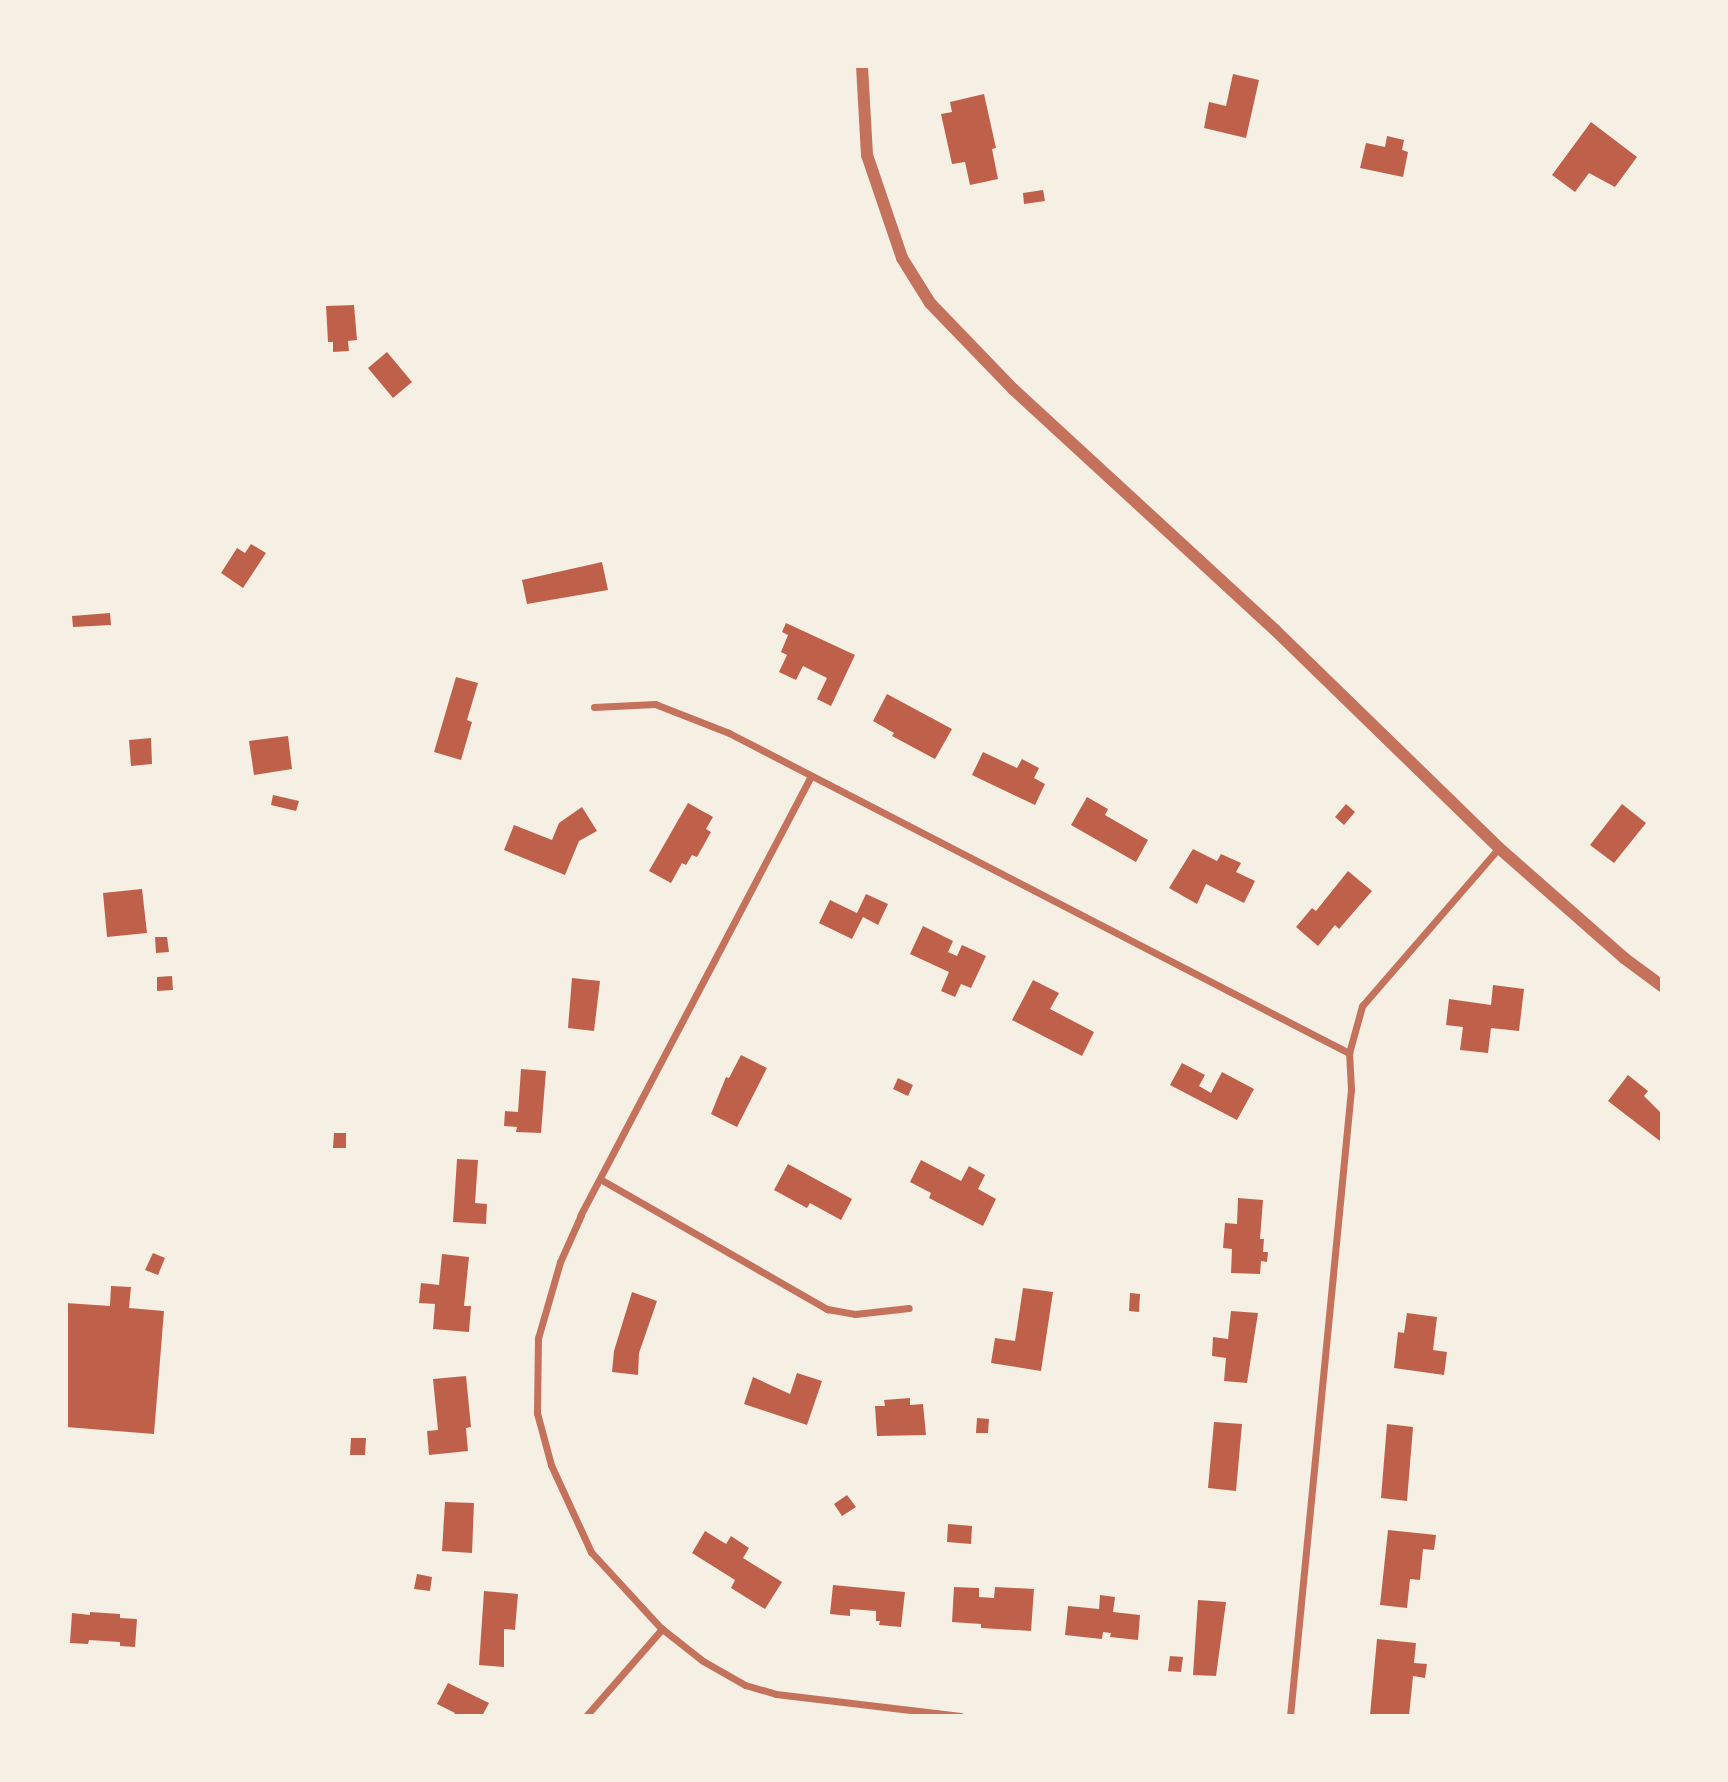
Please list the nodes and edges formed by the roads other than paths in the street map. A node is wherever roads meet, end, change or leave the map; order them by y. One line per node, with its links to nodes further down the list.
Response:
1 (862, 66): 4 (street)
2 (594, 707): 3 (street)
3 (811, 776): 6 (street); 7 (street)
4 (1499, 848): 5 (street); 6 (street)
5 (1661, 986)
6 (1349, 1053): 12 (street)
7 (600, 1179): 8 (street); 9 (street)
8 (909, 1308)
9 (662, 1629): 10 (street); 11 (street)
10 (586, 1716)
11 (961, 1716)
12 (1290, 1716)

